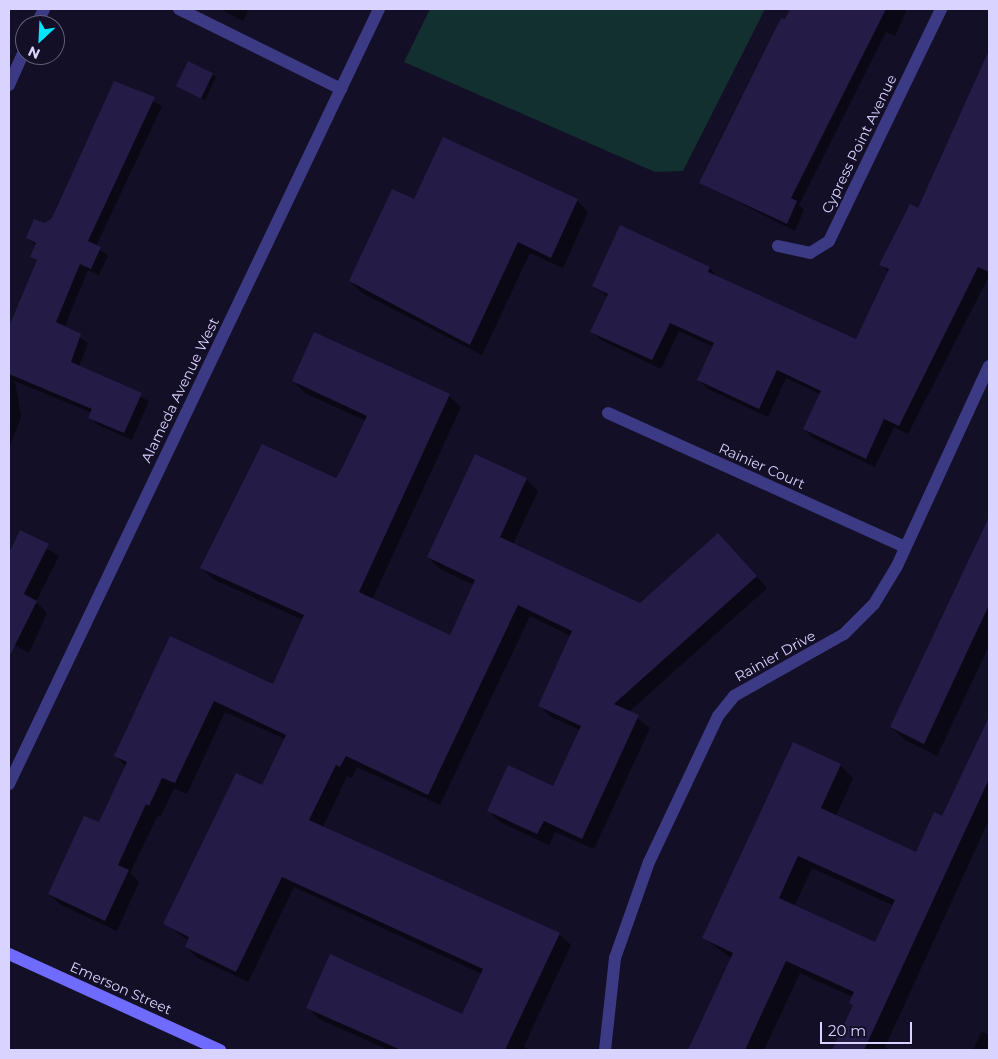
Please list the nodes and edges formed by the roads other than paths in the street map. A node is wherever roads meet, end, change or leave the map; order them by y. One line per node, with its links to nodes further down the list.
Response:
1 (179, 9): 6 (street)
2 (379, 9): 6 (street, Alameda Avenue West)
3 (942, 9): 7 (street, Cypress Point Avenue)
4 (18, 65): 5 (street)
5 (9, 85)
6 (341, 89): 11 (street, Alameda Avenue West)
7 (778, 246)
8 (989, 366): 10 (street, Rainier Drive)
9 (608, 413): 10 (street, Rainier Court)
10 (903, 546): 14 (street, Rainier Drive)
11 (9, 784)
12 (9, 954): 13 (main road, Emerson Street)
13 (220, 1050)
14 (605, 1050)

